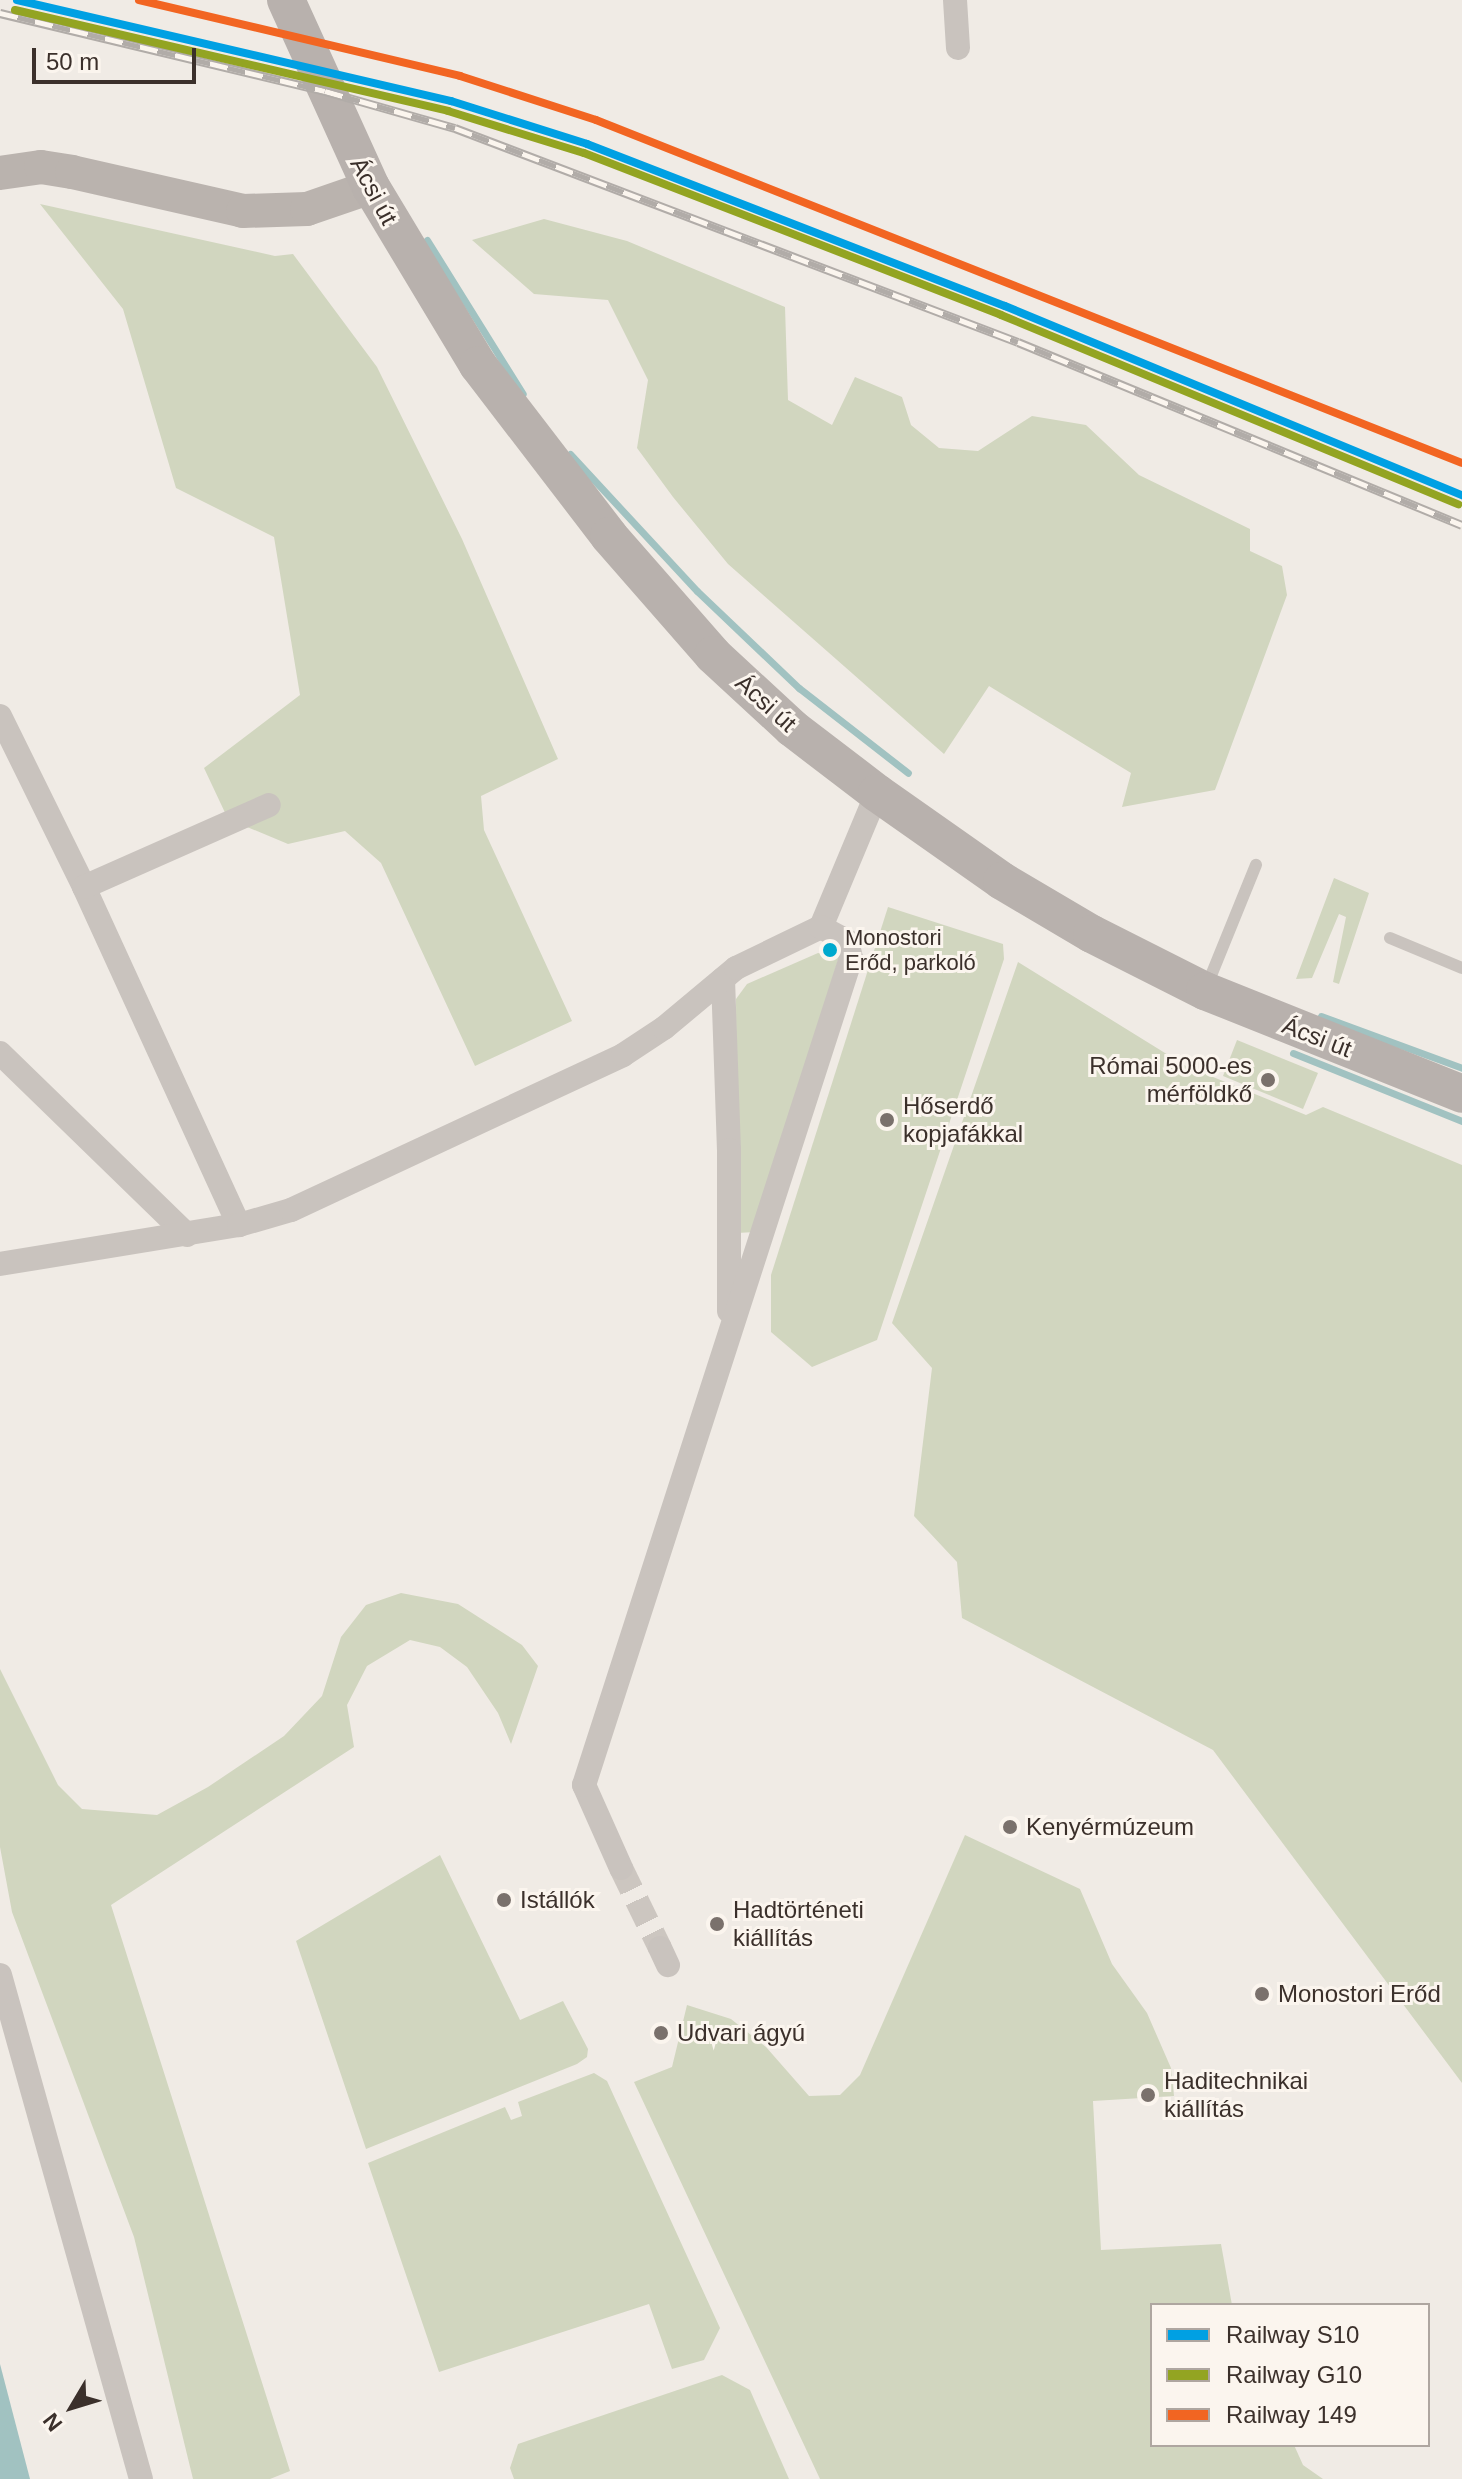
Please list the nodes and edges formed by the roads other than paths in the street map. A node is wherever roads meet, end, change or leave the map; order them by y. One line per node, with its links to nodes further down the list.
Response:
1 (286, 0): 5 (main road, Ácsi út)
2 (955, 0): 3 (street)
3 (958, 48)
4 (0, 173): 5 (street)
5 (371, 187): 7 (main road, Ácsi út)
6 (0, 716): 10 (street)
7 (877, 793): 11 (street); 15 (main road, Ácsi út)
8 (269, 805): 10 (street)
9 (1256, 865): 15 (lane)
10 (84, 887): 18 (street)
11 (821, 927): 14 (street); 20 (street)
12 (1390, 938): 13 (lane)
13 (1462, 968)
14 (723, 979): 18 (street); 19 (street)
15 (1205, 991): 17 (main road, Ácsi út)
16 (0, 1053): 21 (street)
17 (1462, 1094)
18 (239, 1225): 21 (street)
19 (728, 1232): 20 (street); 23 (street)
20 (763, 1232): 23 (street)
21 (187, 1235): 22 (street)
22 (0, 1264)
23 (729, 1330): 24 (street)
24 (621, 1868)
25 (0, 1975): 26 (street)
26 (141, 2479)

